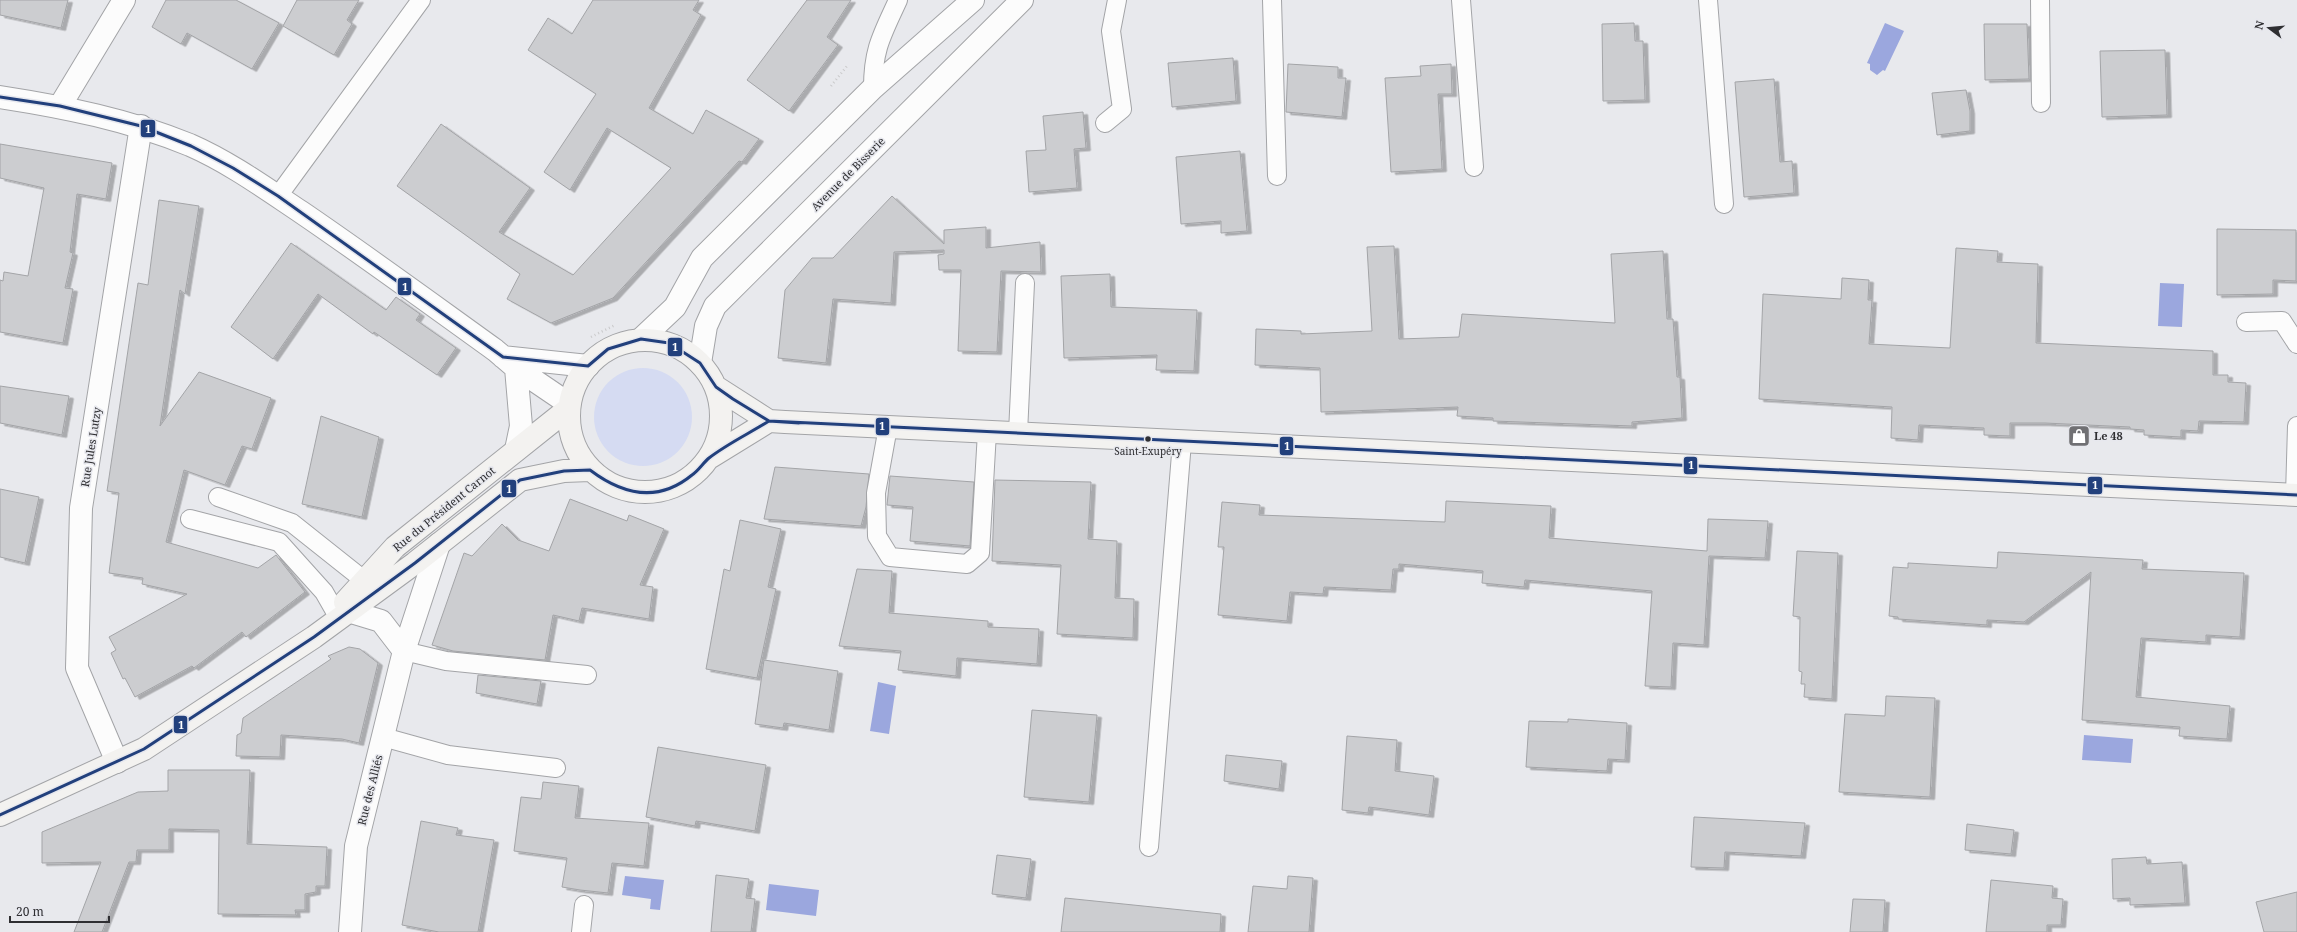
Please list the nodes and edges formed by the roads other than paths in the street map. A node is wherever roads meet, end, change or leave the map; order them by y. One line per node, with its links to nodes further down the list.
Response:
1 (124, 0): 14 (street)
2 (421, 0): 19 (lane)
3 (898, 0): 11 (lane)
4 (973, 0): 11 (street)
5 (1022, 0): 26 (street, Avenue de Bisserie)
6 (1117, 0): 15 (lane)
7 (1272, 0): 18 (lane)
8 (1461, 0): 17 (lane)
9 (1708, 0): 20 (lane)
10 (2040, 0): 13 (lane)
11 (873, 88): 23 (street)
12 (0, 97): 14 (street)
13 (2041, 103)
14 (60, 106): 16 (street)
15 (1105, 123)
16 (142, 126): 19 (street); 50 (street, Rue Jules Lutzy)
17 (1474, 167)
18 (1278, 176)
19 (278, 196): 25 (street)
20 (1724, 204)
21 (1025, 283): 34 (lane)
22 (2246, 322): 24 (lane)
23 (641, 339): 26 (main road); 27 (main road)
24 (2297, 344)
25 (510, 363): 27 (street); 29 (street); 36 (street)
26 (700, 363): 28 (main road)
27 (588, 366): 29 (main road)
28 (716, 387): 30 (main road); 37 (main road)
29 (568, 407): 36 (main road, Rue du Président Carnot); 38 (main road)
30 (769, 420): 32 (main road); 37 (main road)
31 (2297, 426): 39 (lane)
32 (888, 427): 33 (main road); 33 (lane)
33 (987, 432): 34 (main road)
34 (1018, 433): 35 (main road)
35 (1182, 442): 39 (main road); 53 (lane)
36 (516, 450): 42 (main road, Rue du Président Carnot)
37 (708, 458): 38 (main road)
38 (590, 470): 43 (main road, Rue du Président Carnot)
39 (2296, 495)
40 (218, 497): 45 (lane)
41 (190, 519): 46 (lane)
42 (416, 530): 44 (street, Rue des Alliés); 45 (main road, Rue du Président Carnot)
43 (439, 544): 44 (main road, Rue du Président Carnot); 47 (street, Rue des Alliés)
44 (415, 563): 46 (main road, Rue du Président Carnot); 47 (street, Rue des Alliés)
45 (365, 581): 46 (main road, Rue du Président Carnot)
46 (342, 612): 47 (street); 50 (main road, Rue du Président Carnot)
47 (404, 651): 48 (lane); 49 (street, Rue des Alliés)
48 (588, 675)
49 (383, 737): 51 (lane); 55 (street, Rue des Alliés)
50 (118, 762): 52 (main road, Rue du Président Carnot)
51 (556, 768)
52 (0, 815)
53 (1149, 847)
54 (584, 905): 56 (lane)
55 (350, 932)
56 (581, 932)

